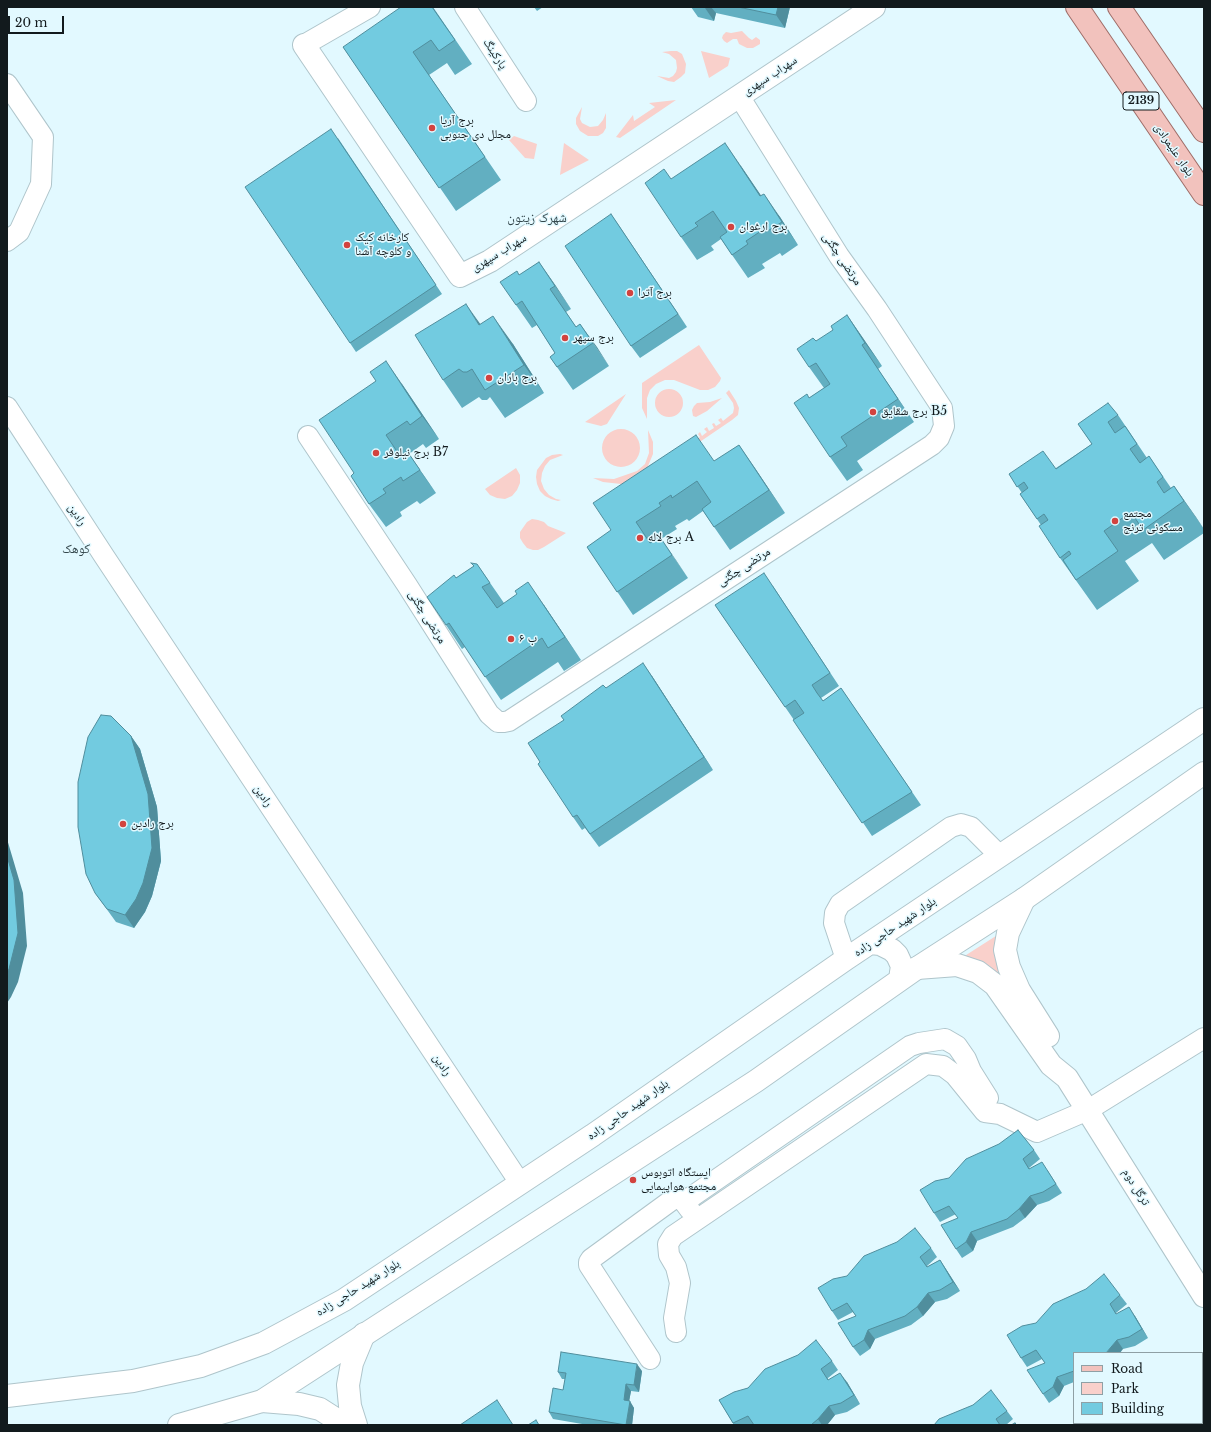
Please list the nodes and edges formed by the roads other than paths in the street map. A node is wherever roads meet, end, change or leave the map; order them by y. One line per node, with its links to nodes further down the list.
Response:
1 (370, 7): 6 (street, سهراب سپهری)
2 (465, 7): 9 (street, پارکینگ)
3 (874, 7): 8 (main road, سهراب سپهری)
4 (1077, 7): 11 (main road, بلوار علیمرادی / 2139)
5 (1120, 7): 10 (main road, 2139)
6 (304, 45): 8 (main road, سهراب سپهری)
7 (7, 84): 12 (street)
8 (739, 96): 14 (street, مرتضی چگنی)
9 (526, 101)
10 (1202, 125)
11 (1204, 194)
12 (7, 241)
13 (7, 407): 26 (street, رادین)
14 (308, 436)
15 (1204, 719): 17 (main road, بلوار شهید حاجی زاده)
16 (1204, 773): 18 (main road)
17 (1000, 856): 19 (main road, بلوار شهید حاجی زاده); 20 (street)
18 (1024, 899): 21 (main road); 23 (main road, ترگل دوم)
19 (871, 943): 20 (main road, بلوار شهید حاجی زاده); 21 (main road)
20 (846, 959): 26 (main road, بلوار شهید حاجی زاده)
21 (909, 973): 23 (main road, ترگل دوم); 31 (main road)
22 (1204, 1038): 24 (street)
23 (1066, 1078): 24 (main road, ترگل دوم)
24 (1088, 1110): 25 (street); 29 (main road, ترگل دوم)
25 (1000, 1114): 27 (street); 28 (street)
26 (520, 1183): 33 (main road, بلوار شهید حاجی زاده)
27 (684, 1202): 28 (street); 32 (street)
28 (697, 1220): 30 (street)
29 (1204, 1296)
30 (676, 1332)
31 (364, 1334): 34 (main road); 38 (main road)
32 (650, 1359)
33 (7, 1396)
34 (262, 1401): 35 (main road); 36 (main road); 37 (main road)
35 (179, 1425)
36 (228, 1425)
37 (345, 1425)
38 (356, 1425)

